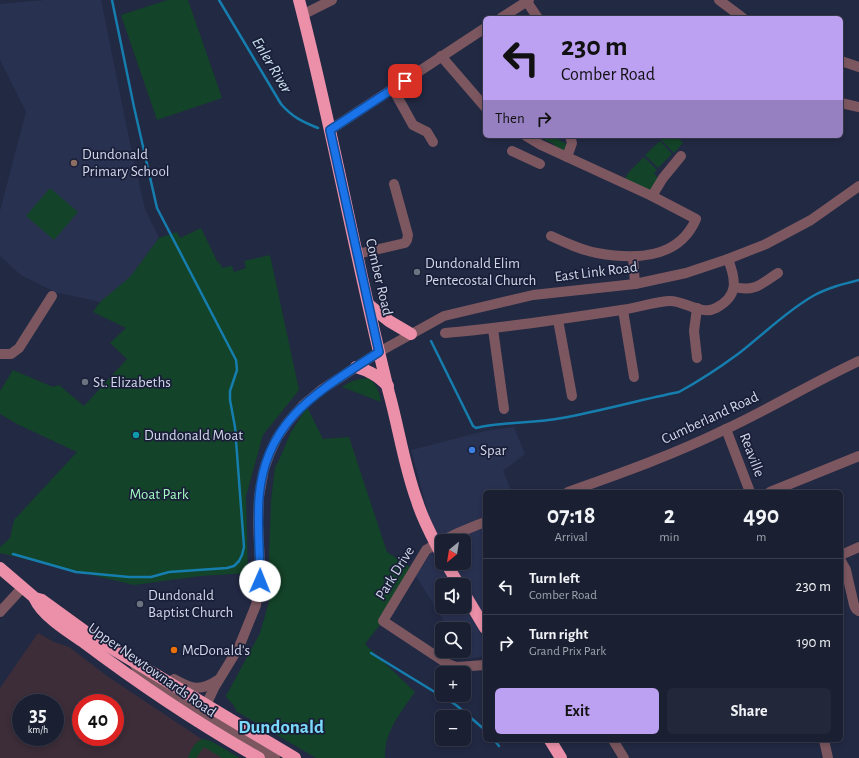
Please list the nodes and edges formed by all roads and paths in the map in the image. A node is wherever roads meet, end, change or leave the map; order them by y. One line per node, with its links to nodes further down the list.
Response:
1 (298, 0): 5 (highway, Comber Road)
2 (332, 0): 5 (street)
3 (719, 0): 8 (street)
4 (528, 1): 6 (street); 7 (street)
5 (302, 15): 17 (highway, Comber Road)
6 (504, 16)
7 (537, 16)
8 (740, 16)
9 (483, 29): 10 (street)
10 (441, 56): 13 (street); 15 (street)
11 (843, 62): 12 (street)
12 (859, 67)
13 (393, 89): 17 (street); 20 (street)
14 (843, 103): 16 (street)
15 (483, 105)
16 (859, 107)
17 (330, 130): 31 (highway, Comber Road)
18 (529, 138): 21 (street)
19 (571, 138): 24 (street)
20 (433, 142)
21 (535, 142): 24 (street); 25 (street)
22 (512, 150): 25 (street)
23 (680, 156): 29 (street)
24 (567, 157): 29 (street)
25 (528, 158): 26 (street)
26 (540, 164)
27 (394, 184): 31 (street)
28 (859, 186): 33 (street, East Link Road)
29 (652, 196): 32 (street)
30 (550, 236): 32 (street)
31 (357, 254): 38 (highway, Comber Road)
32 (633, 256): 35 (street)
33 (728, 259): 35 (street, East Link Road); 36 (street)
34 (778, 273): 36 (street)
35 (635, 284): 44 (street, East Link Road)
36 (734, 287): 39 (street)
37 (52, 296): 46 (street)
38 (369, 304): 44 (highway); 45 (highway, Comber Road)
39 (697, 308): 40 (street); 47 (street)
40 (623, 310): 41 (street); 50 (street)
41 (558, 320): 42 (street); 52 (street)
42 (493, 329): 43 (street); 53 (street)
43 (445, 333)
44 (411, 334): 45 (street, East Link Road)
45 (379, 352): 49 (street, East Link Road); 51 (highway, Comber Road)
46 (0, 354)
47 (697, 358)
48 (859, 361): 54 (street, Cumberland Road)
49 (356, 367): 51 (highway); 75 (street, East Link Road)
50 (634, 377)
51 (388, 386): 61 (highway, Comber Road)
52 (572, 396)
53 (504, 410)
54 (726, 430): 56 (street, Cumberland Road); 57 (street, Reaville)
55 (859, 456): 58 (street)
56 (574, 490)
57 (749, 490)
58 (775, 490)
59 (483, 523): 60 (street)
60 (458, 534)
61 (435, 544): 73 (street, Park Drive)
62 (859, 547): 63 (street)
63 (843, 554)
64 (843, 565): 69 (street)
65 (0, 568): 66 (highway, Upper Newtownards Road)
66 (22, 588): 67 (highway, Upper Newtownards Road); 70 (street)
67 (35, 598): 72 (highway, Upper Newtownards Road); 76 (highway, Upper Newtownards Road)
68 (471, 605): 71 (highway)
69 (859, 611)
70 (0, 612)
71 (483, 625)
72 (133, 662): 74 (highway, Upper Newtownards Road); 76 (street)
73 (483, 665)
74 (145, 668): 75 (street); 76 (highway, Upper Newtownards Road)
75 (220, 678): 76 (street, East Link Road)
76 (202, 713): 80 (highway, Upper Newtownards Road); 81 (street); 82 (highway, Upper Newtownards Road)
77 (551, 742): 83 (highway)
78 (614, 742): 84 (street)
79 (824, 742): 85 (street)
80 (259, 758)
81 (276, 758)
82 (295, 758)
83 (561, 758)
84 (624, 758)
85 (828, 758)

